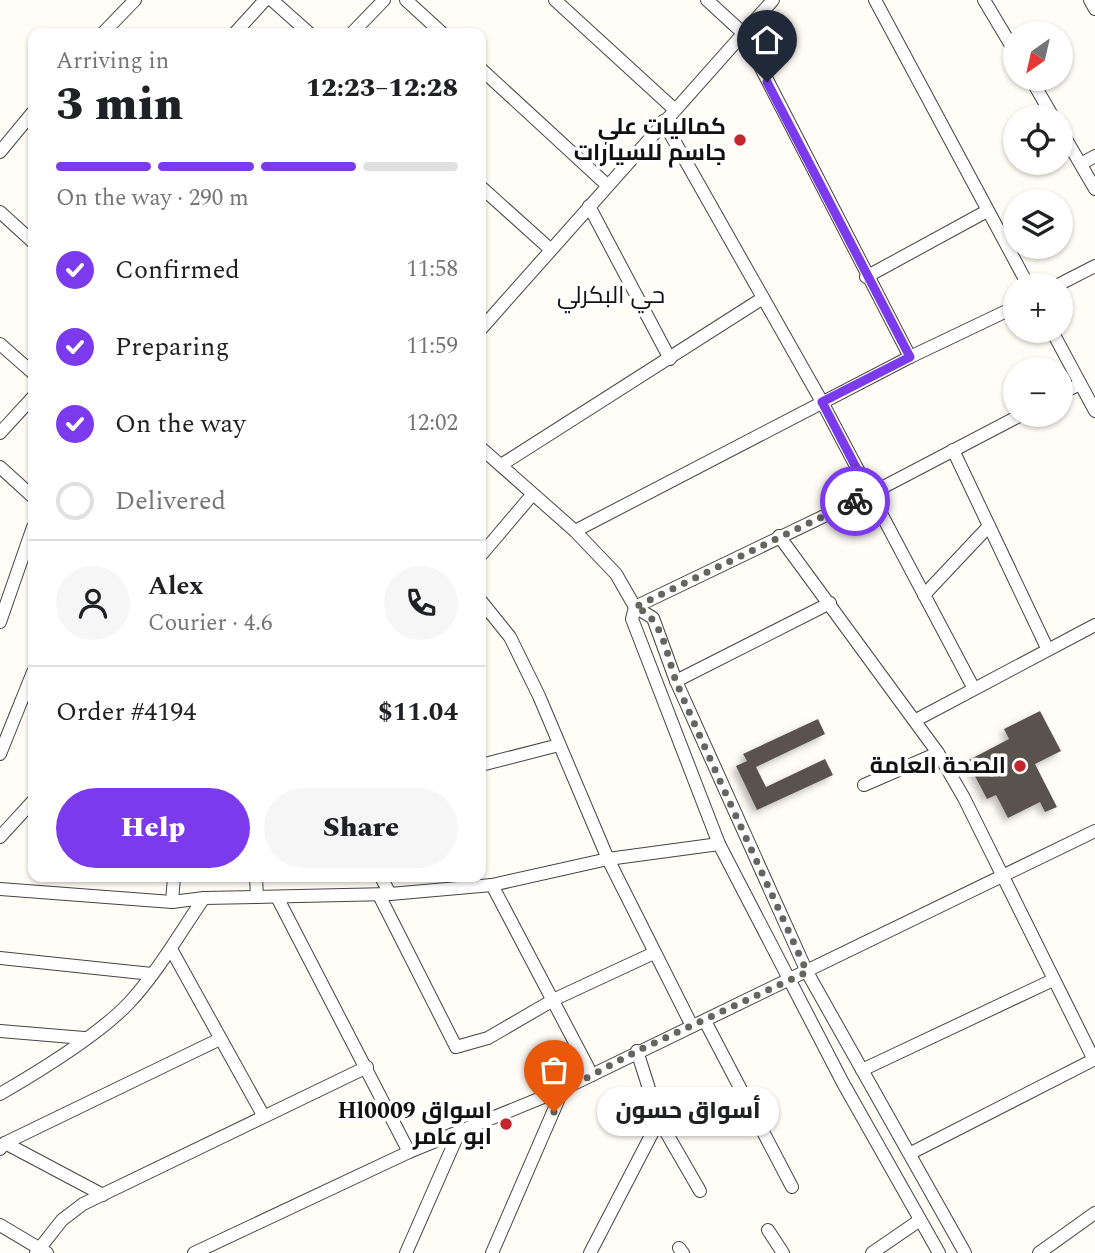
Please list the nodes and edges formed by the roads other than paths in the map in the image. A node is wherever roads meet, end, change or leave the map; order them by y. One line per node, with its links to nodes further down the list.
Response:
1 (135, 0): 13 (street)
2 (265, 0): 14 (street)
3 (272, 0): 15 (street)
4 (384, 0): 16 (street)
5 (406, 0): 17 (street)
6 (555, 0): 21 (street)
7 (707, 0): 19 (street)
8 (773, 0): 19 (street)
9 (875, 0): 32 (street)
10 (984, 0): 18 (street)
11 (1090, 0): 12 (street)
12 (1095, 9)
13 (108, 28)
14 (240, 28)
15 (303, 28)
16 (357, 28)
17 (437, 28)
18 (1003, 32)
19 (743, 33): 21 (street); 38 (street)
20 (486, 74): 28 (street)
21 (674, 109): 23 (street)
22 (28, 118): 25 (street)
23 (663, 121): 28 (street); 40 (street)
24 (1073, 151): 27 (street)
25 (0, 152)
26 (1095, 156): 27 (street)
27 (1081, 164): 29 (street)
28 (607, 185): 31 (street)
29 (1095, 189)
30 (486, 191): 35 (street)
31 (589, 206): 35 (street); 46 (street)
32 (988, 211): 37 (street); 38 (street)
33 (0, 212): 34 (street)
34 (28, 237)
35 (550, 249): 42 (street)
36 (1095, 266): 39 (street)
37 (1022, 273)
38 (866, 277): 45 (street)
39 (1073, 277)
40 (763, 298): 46 (street); 51 (street)
41 (1003, 313): 45 (street)
42 (486, 323)
43 (1058, 343): 48 (street)
44 (0, 344): 47 (street)
45 (910, 357): 51 (street)
46 (670, 359): 57 (street)
47 (28, 369)
48 (1080, 384): 49 (street); 52 (street)
49 (1073, 388)
50 (28, 402): 54 (street)
51 (822, 402): 60 (street); 63 (street)
52 (1095, 411)
53 (1003, 424): 55 (street)
54 (0, 433)
55 (953, 450): 60 (street); 62 (street)
56 (486, 452): 57 (street)
57 (501, 465): 61 (street)
58 (0, 467): 59 (street)
59 (28, 492)
60 (870, 494): 64 (street); 67 (street)
61 (533, 495): 63 (street); 66 (street)
62 (989, 526): 67 (street); 73 (street)
63 (575, 531): 70 (street)
64 (779, 536): 68 (street); 70 (street)
65 (28, 541): 71 (street)
66 (486, 549)
67 (924, 595): 76 (street)
68 (830, 603): 74 (street); 77 (street)
69 (486, 607): 78 (street)
70 (635, 607): 74 (street); 86 (street)
71 (0, 622)
72 (1095, 625): 73 (street)
73 (1047, 648): 76 (street)
74 (676, 681): 103 (street)
75 (28, 684): 80 (street)
76 (973, 687): 77 (street)
77 (916, 720): 79 (street)
78 (559, 745): 81 (street); 87 (street)
79 (938, 753): 82 (street); 88 (street)
80 (0, 754)
81 (486, 764)
82 (864, 785)
83 (28, 806): 85 (street)
84 (1095, 831): 88 (street)
85 (0, 837)
86 (719, 844): 87 (street); 106 (street)
87 (608, 859): 93 (street); 101 (street)
88 (1001, 877): 103 (street); 105 (street)
89 (174, 882): 99 (street)
90 (256, 882): 96 (street)
91 (383, 882): 95 (street)
92 (485, 882): 95 (street); 107 (street)
93 (486, 882)
94 (0, 889): 99 (street)
95 (384, 894): 97 (street); 107 (street)
96 (257, 897): 97 (street); 98 (street)
97 (277, 897): 115 (street)
98 (204, 898): 99 (street); 100 (street)
99 (172, 902)
100 (171, 949): 104 (street); 112 (street)
101 (654, 953): 107 (street); 109 (street)
102 (0, 958): 104 (street)
103 (807, 972): 106 (street); 116 (street)
104 (152, 974): 111 (street)
105 (1053, 980): 114 (street); 116 (street)
106 (789, 982): 108 (street); 130 (street)
107 (555, 999): 117 (street)
108 (705, 1021): 109 (street); 126 (street)
109 (692, 1026): 113 (street)
110 (0, 1031): 111 (street)
111 (84, 1038): 119 (street)
112 (220, 1039): 120 (street); 123 (street)
113 (637, 1051): 117 (street); 121 (street)
114 (1094, 1059): 125 (street)
115 (367, 1067): 120 (street); 124 (street)
116 (862, 1070): 125 (street)
117 (592, 1075): 118 (street)
118 (564, 1090): 122 (street); 136 (street)
119 (0, 1094)
120 (264, 1115): 128 (street)
121 (659, 1120): 127 (street); 137 (street)
122 (460, 1130): 124 (street); 135 (street)
123 (2, 1146): 128 (street)
124 (409, 1152): 134 (street)
125 (911, 1153): 141 (street)
126 (792, 1187)
127 (700, 1191)
128 (103, 1195): 133 (street)
129 (1095, 1213): 142 (street)
130 (920, 1220): 139 (street); 140 (street)
131 (0, 1224): 133 (street)
132 (768, 1230): 138 (street)
133 (41, 1251)
134 (194, 1253)
135 (407, 1253)
136 (492, 1253)
137 (590, 1253)
138 (783, 1253)
139 (872, 1253)
140 (939, 1253)
141 (965, 1253)
142 (1038, 1253)

